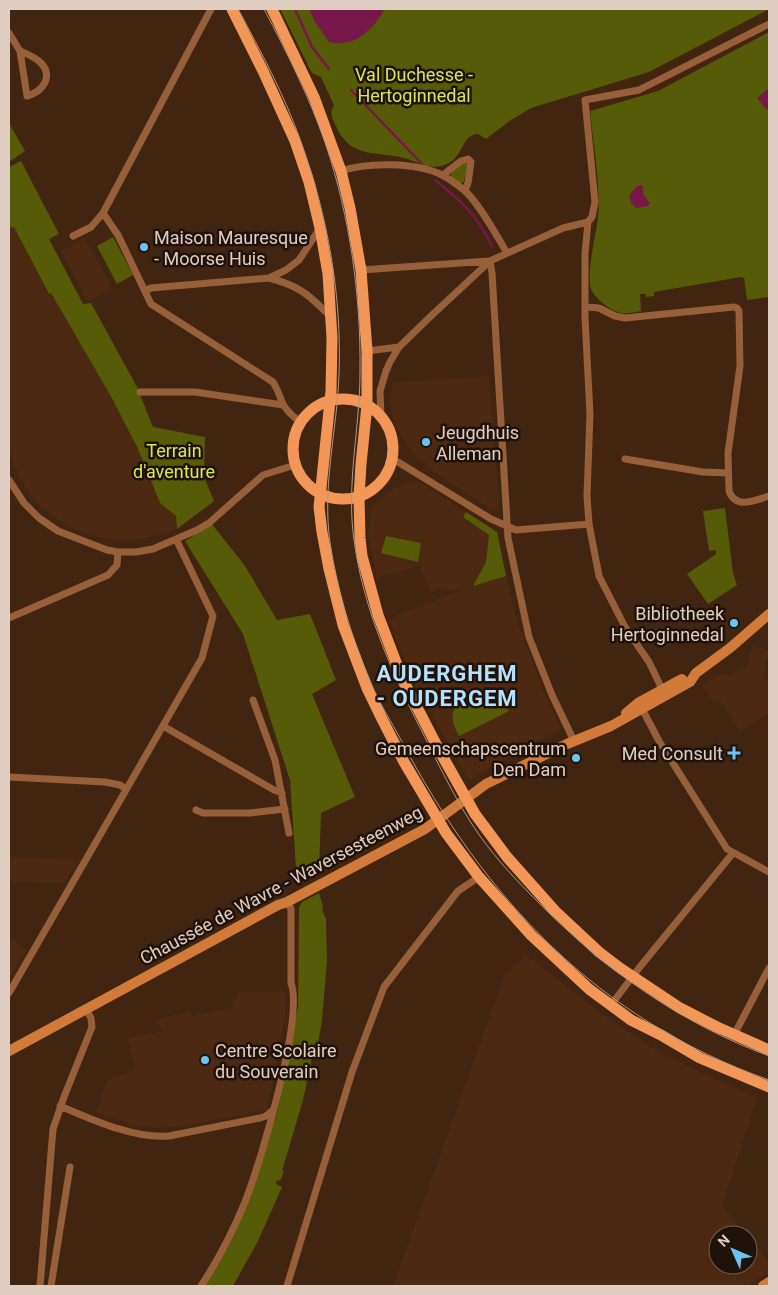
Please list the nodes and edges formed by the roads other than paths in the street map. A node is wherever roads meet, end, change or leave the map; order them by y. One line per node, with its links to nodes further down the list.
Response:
1 (211, 9): 10 (street)
2 (232, 9): 12 (main road)
3 (272, 9): 7 (main road)
4 (769, 24): 11 (street)
5 (9, 33): 6 (street)
6 (20, 51): 6 (street)
7 (341, 171): 8 (street); 16 (main road)
8 (443, 175): 9 (street); 9 (street)
9 (465, 190): 14 (street)
10 (103, 213): 13 (street); 18 (street)
11 (588, 222): 14 (street); 19 (street)
12 (320, 228): 17 (street); 20 (main road)
13 (73, 236)
14 (507, 253): 15 (street)
15 (490, 261): 16 (street); 21 (street); 38 (street)
16 (361, 270): 22 (main road)
17 (269, 278): 18 (street); 20 (street)
18 (145, 291): 25 (street)
19 (586, 307): 32 (street); 37 (street)
20 (331, 317): 24 (main road)
21 (399, 347): 22 (street); 27 (street)
22 (367, 350): 26 (main road)
23 (140, 392): 25 (street)
24 (330, 401): 26 (main road); 28 (main road); 34 (main road)
25 (284, 404): 28 (street)
26 (367, 405): 27 (main road); 36 (main road)
27 (381, 417): 30 (main road)
28 (300, 422): 31 (main road)
29 (625, 460): 32 (street)
30 (392, 461): 36 (main road); 38 (street)
31 (295, 465): 34 (main road); 39 (street)
32 (728, 473): 35 (street)
33 (9, 480): 40 (street)
34 (320, 494): 36 (main road); 55 (main road)
35 (769, 496)
36 (359, 497): 52 (main road)
37 (589, 524): 38 (street); 44 (street)
38 (508, 526): 48 (street)
39 (176, 539): 40 (street); 47 (street)
40 (118, 552): 42 (street)
41 (769, 614): 43 (main road, Chaussée de Wavre - Waversesteenweg)
42 (9, 618)
43 (696, 673): 44 (main road, Chaussée de Wavre - Waversesteenweg); 46 (main road, Chaussée de Wavre - Waversesteenweg)
44 (662, 689): 46 (main road, Chaussée de Wavre - Waversesteenweg)
45 (253, 700): 51 (street)
46 (640, 706): 48 (main road, Chaussée de Wavre - Waversesteenweg); 57 (street)
47 (163, 726): 50 (street); 51 (street)
48 (574, 740): 52 (main road, Chaussée de Wavre - Waversesteenweg)
49 (9, 777): 50 (street)
50 (126, 789): 63 (street)
51 (282, 793): 53 (street)
52 (467, 798): 55 (main road, Chaussée de Wavre - Waversesteenweg); 62 (main road)
53 (285, 809): 54 (street); 56 (street)
54 (196, 810)
55 (437, 819): 59 (main road); 60 (main road, Chaussée de Wavre - Waversesteenweg)
56 (289, 833)
57 (733, 853): 58 (street); 62 (street)
58 (769, 872)
59 (479, 877): 64 (main road); 77 (street)
60 (287, 902): 65 (main road, Chaussée de Wavre - Waversesteenweg); 71 (street)
61 (769, 968): 66 (street)
62 (632, 976): 64 (street); 66 (main road)
63 (9, 992)
64 (610, 1005): 69 (main road)
65 (86, 1009): 67 (main road, Chaussée de Wavre - Waversesteenweg); 70 (street)
66 (734, 1035): 68 (main road)
67 (9, 1050)
68 (769, 1050)
69 (769, 1087)
70 (60, 1106): 71 (street); 74 (street)
71 (272, 1111): 76 (street)
72 (70, 1166): 75 (street)
73 (769, 1282): 78 (main road)
74 (40, 1286)
75 (51, 1286)
76 (201, 1286)
77 (287, 1286)
78 (763, 1286)

